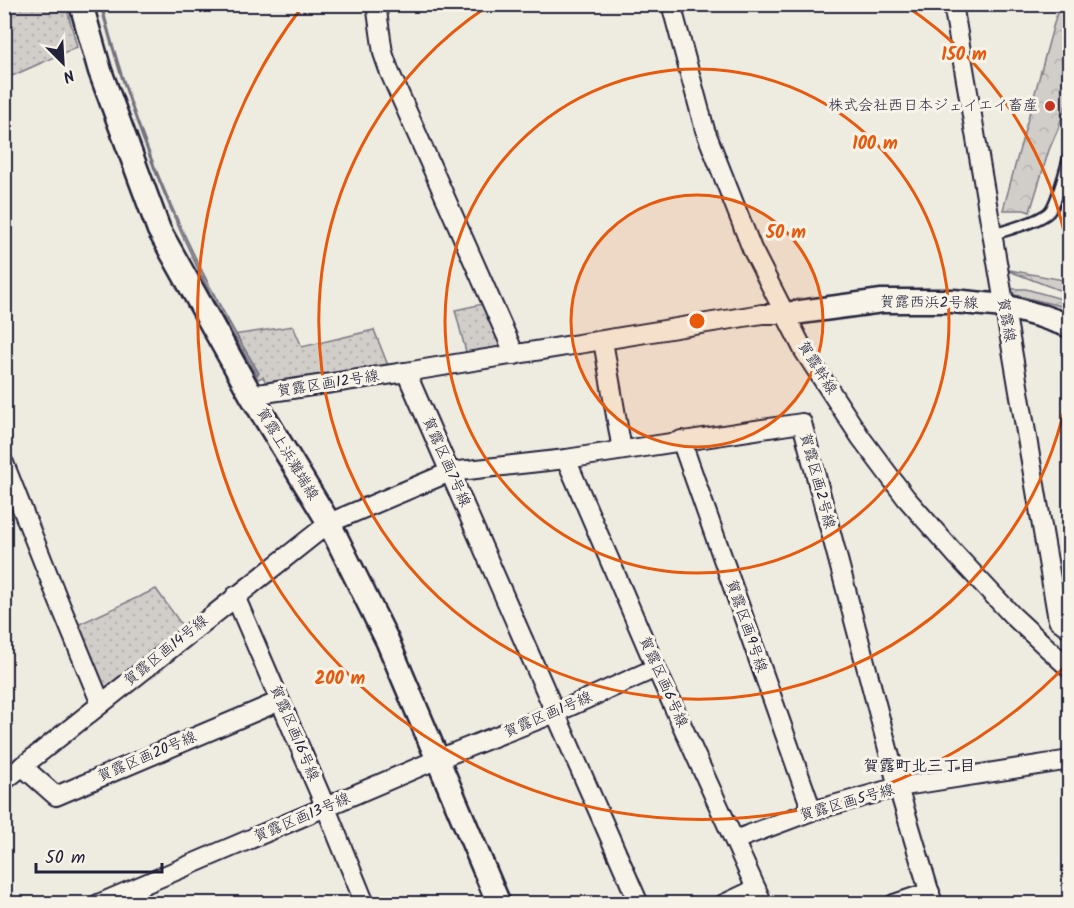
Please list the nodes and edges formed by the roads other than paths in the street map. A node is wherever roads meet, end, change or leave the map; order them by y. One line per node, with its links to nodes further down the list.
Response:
1 (81, 4): 13 (street, 賀露上浜灘端線)
2 (376, 4): 11 (street)
3 (670, 4): 8 (street, 賀露幹線)
4 (953, 4): 6 (street, 賀露線)
5 (1070, 154): 6 (lane)
6 (992, 235): 7 (street, 賀露線)
7 (1004, 306): 8 (street, 賀露西浜2号線); 9 (street, 賀露西浜2号線); 21 (street, 賀露線)
8 (786, 314): 10 (street); 23 (street, 賀露幹線)
9 (1070, 327)
10 (603, 341): 11 (street); 15 (street)
11 (515, 356): 12 (street)
12 (406, 372): 13 (street, 賀露区画12号線); 18 (street, 賀露区画7号線)
13 (250, 395): 19 (street, 賀露上浜灘端線)
14 (681, 441): 15 (street, 賀露区画2号線); 31 (street, 賀露区画2号線); 33 (street, 賀露区画9号線)
15 (622, 450): 16 (street, 賀露区画2号線)
16 (566, 459): 18 (street, 賀露区画2号線); 22 (street, 賀露区画6号線)
17 (4, 463): 25 (street)
18 (450, 472): 19 (street, 賀露区画2号線); 26 (street, 賀露区画7号線)
19 (328, 522): 20 (street, 賀露区画14号線); 27 (street, 賀露上浜灘端線)
20 (235, 596): 24 (street, 賀露区画16号線); 25 (street, 賀露区画14号線)
21 (1070, 629)
22 (656, 668): 26 (street, 賀露区画1号線); 34 (street, 賀露区画6号線)
23 (1070, 669)
24 (280, 702): 29 (street, 賀露区画20号線); 32 (street, 賀露区画16号線)
25 (101, 704): 29 (street, 賀露区画14号線)
26 (555, 713): 27 (street, 賀露区画1号線); 40 (street, 賀露区画7号線)
27 (438, 759): 32 (street, 賀露区画13号線); 39 (street, 賀露上浜灘端線)
28 (1070, 760): 31 (street, 賀露区画5号線)
29 (22, 766): 30 (street, 賀露区画14号線)
30 (4, 781)
31 (898, 787): 33 (street, 賀露区画5号線); 36 (street, 賀露区画2号線)
32 (326, 808): 37 (street, 賀露区画13号線); 38 (street, 賀露区画16号線)
33 (812, 811): 34 (street, 賀露区画5号線)
34 (735, 840): 35 (street, 賀露区画6号線)
35 (759, 896): 41 (street)
36 (932, 898): 42 (street)
37 (98, 903)
38 (365, 903)
39 (499, 903)
40 (639, 903)
41 (724, 903)
42 (894, 903)

